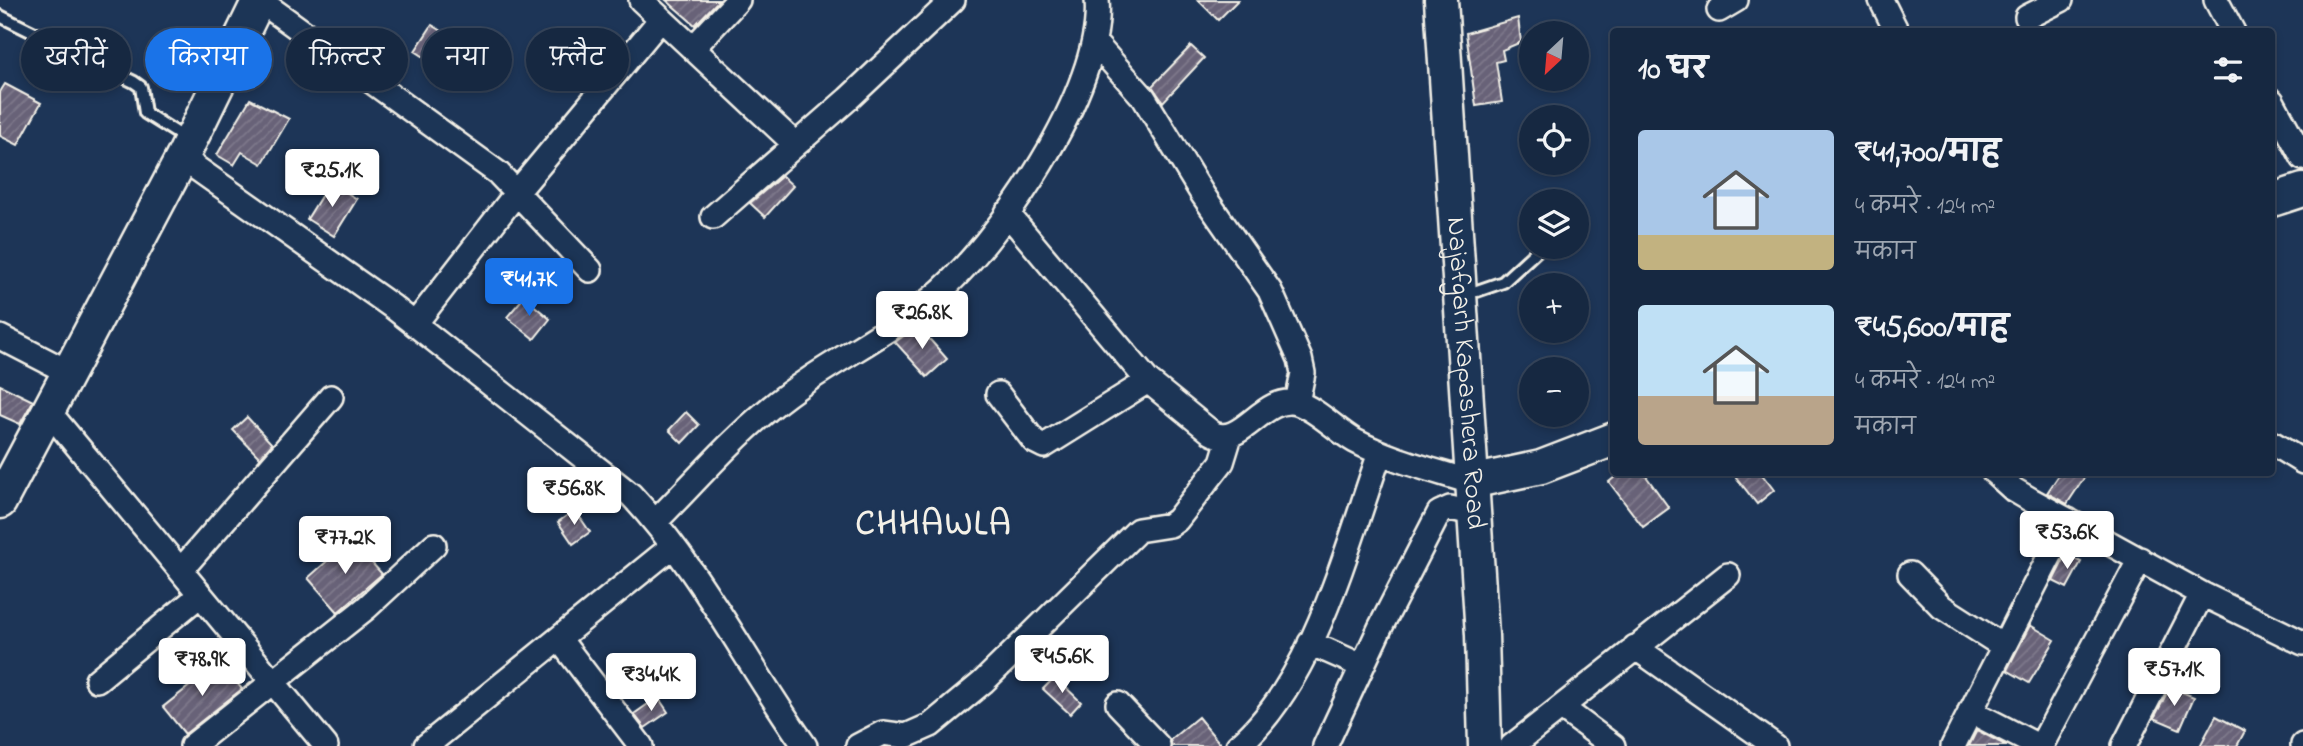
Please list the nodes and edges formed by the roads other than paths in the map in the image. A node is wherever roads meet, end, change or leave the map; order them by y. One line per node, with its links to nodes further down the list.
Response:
1 (259, 0): 20 (main road); 23 (street)
2 (641, 0): 13 (street)
3 (738, 0): 17 (street)
4 (953, 0): 19 (street)
5 (1097, 0): 16 (street)
6 (1441, 0): 44 (main road, Najafgarh Kapashera Road)
7 (1459, 0): 29 (main road)
8 (1881, 0): 14 (street)
9 (2061, 0): 12 (street)
10 (2216, 0): 15 (street)
11 (0, 16): 20 (lane)
12 (2026, 16)
13 (662, 19): 17 (street); 23 (street)
14 (1895, 28)
15 (2231, 28)
16 (1094, 42): 25 (street); 36 (street)
17 (694, 47): 19 (street)
18 (2275, 107): 21 (street)
19 (795, 144): 26 (street)
20 (186, 150): 30 (street); 32 (main road)
21 (2303, 158)
22 (2303, 190): 24 (main road)
23 (518, 191): 28 (street); 30 (street)
24 (2275, 199)
25 (1007, 213): 33 (street); 48 (street)
26 (713, 217)
27 (1528, 259): 29 (lane)
28 (590, 270)
29 (1477, 291): 44 (main road)
30 (415, 324): 48 (street)
31 (0, 337): 32 (street)
32 (70, 373): 37 (main road)
33 (1148, 381): 34 (street); 38 (street)
34 (999, 394)
35 (331, 397): 52 (street)
36 (1297, 403): 38 (street); 41 (street)
37 (49, 412): 45 (main road); 52 (street)
38 (1230, 436): 68 (street)
39 (1610, 441): 44 (main road)
40 (2275, 445): 42 (street)
41 (1380, 453): 44 (street); 58 (street)
42 (2303, 462)
43 (1998, 476): 47 (street)
44 (1479, 480): 46 (main road, Najafgarh Kapashera Road); 79 (main road)
45 (0, 502)
46 (1473, 513): 62 (street); 78 (main road, Najafgarh Kapashera Road)
47 (2068, 520): 51 (street); 60 (street)
48 (656, 522): 50 (street)
49 (434, 545): 64 (street)
50 (673, 546): 57 (street); 73 (street)
51 (2140, 559): 55 (street); 84 (street)
52 (181, 570): 56 (street)
53 (1910, 574): 60 (street)
54 (1728, 575): 61 (street)
55 (2202, 594): 59 (street); 85 (street)
56 (200, 595): 63 (street); 64 (street)
57 (559, 640): 69 (street); 72 (street)
58 (1310, 643): 62 (street); 76 (street)
59 (2303, 643)
60 (2003, 646): 67 (street)
61 (1635, 647): 66 (street); 82 (street)
62 (1362, 666): 77 (street)
63 (97, 680)
64 (271, 681): 70 (street); 71 (street)
65 (1118, 705): 75 (street)
66 (1562, 708): 80 (street); 81 (street)
67 (1970, 710): 83 (street); 84 (street)
68 (910, 741): 74 (street)
69 (440, 742)
70 (192, 746)
71 (326, 746)
72 (641, 746)
73 (805, 746)
74 (858, 746)
75 (1158, 746)
76 (1238, 746)
77 (1325, 746)
78 (1485, 746)
79 (1499, 746)
80 (1512, 746)
81 (1613, 746)
82 (1775, 746)
83 (1953, 746)
84 (2040, 746)
85 (2124, 746)

